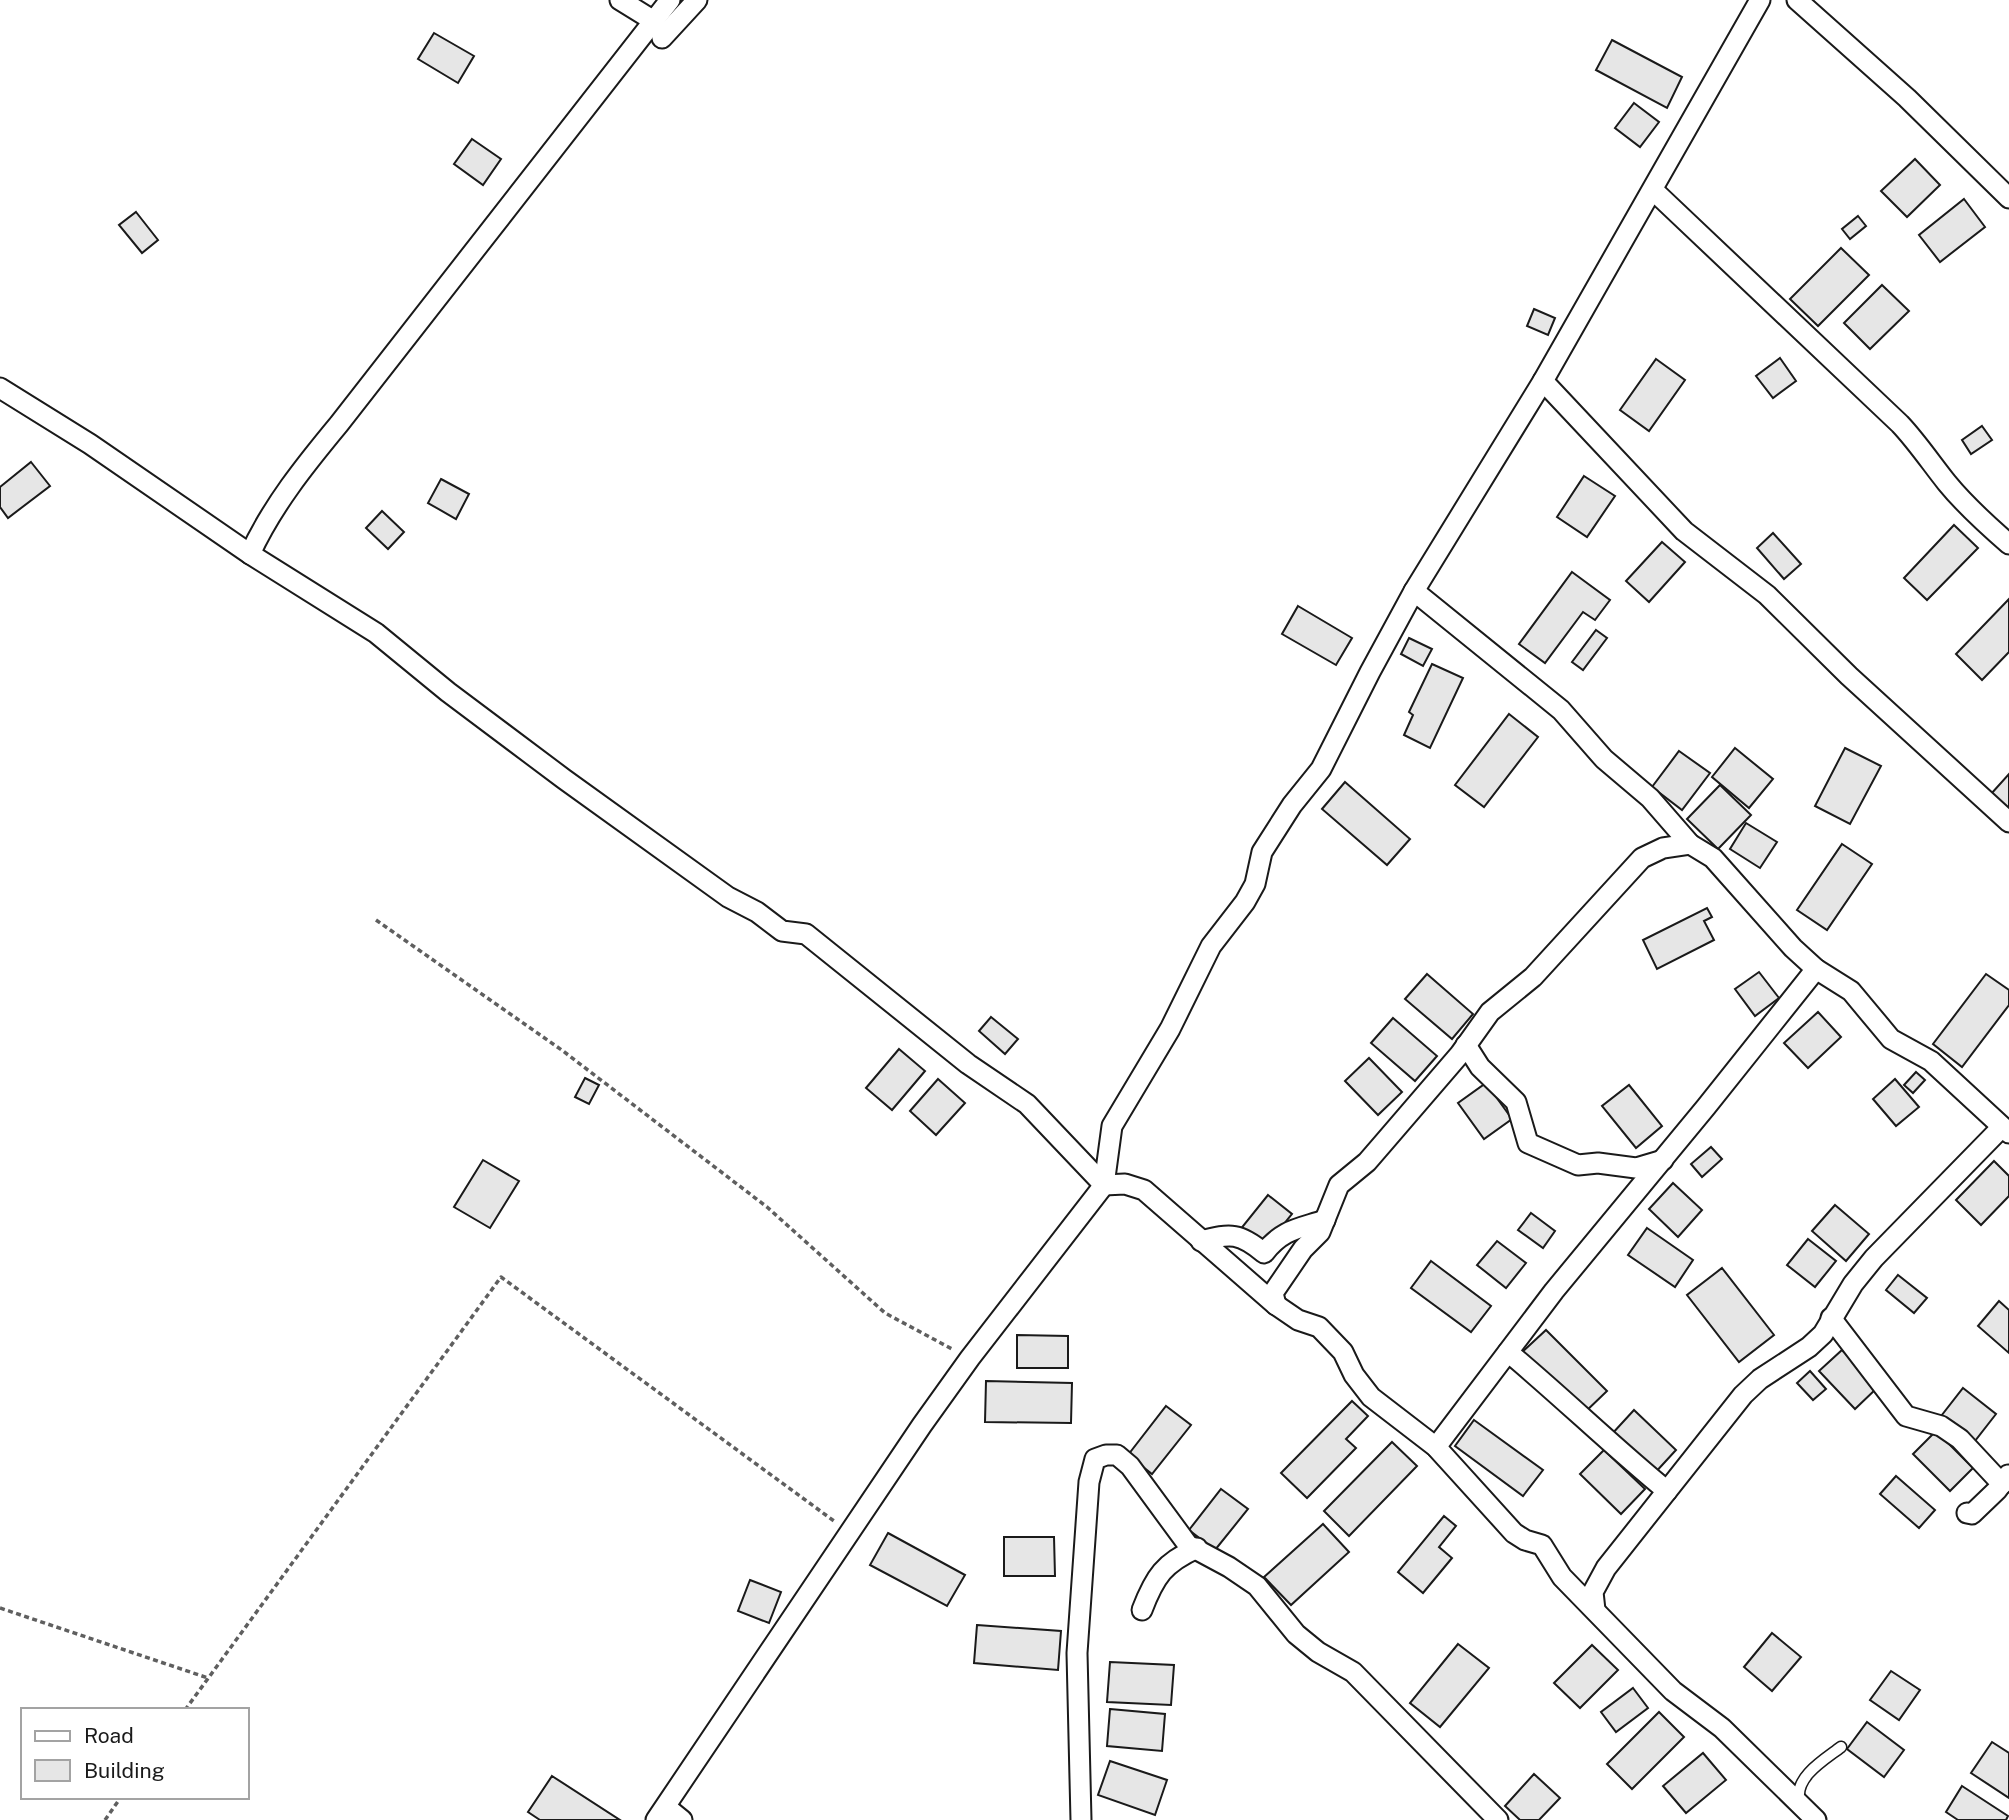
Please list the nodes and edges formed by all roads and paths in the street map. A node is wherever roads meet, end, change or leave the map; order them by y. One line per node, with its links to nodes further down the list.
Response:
1 (621, 0): 6 (street)
2 (670, 0): 6 (street)
3 (697, 0): 6 (street)
4 (1760, 0): 7 (street)
5 (1797, 0): 8 (street)
6 (658, 30): 12 (street)
7 (1653, 190): 9 (street); 11 (street)
8 (2009, 198)
9 (1543, 381): 13 (street); 14 (street)
10 (0, 388): 12 (street)
11 (2009, 544)
12 (250, 554): 21 (street)
13 (1414, 591): 15 (street); 21 (street)
14 (2009, 822)
15 (1690, 844): 17 (street); 18 (street)
16 (376, 920): 27 (path)
17 (1816, 969): 19 (street); 20 (street)
18 (1466, 1045): 20 (street); 22 (street)
19 (2005, 1130): 25 (street)
20 (1662, 1160): 26 (street)
21 (1104, 1185): 23 (street); 27 (street)
22 (1325, 1220): 23 (street); 24 (street)
23 (1201, 1241): 24 (street)
24 (1276, 1305): 28 (street)
25 (1831, 1318): 29 (street); 30 (street)
26 (1508, 1352): 28 (street); 30 (street)
27 (970, 1358): 32 (street)
28 (1436, 1447): 36 (street)
29 (2005, 1479): 31 (street)
30 (1667, 1491): 36 (street)
31 (1967, 1513)
32 (850, 1533): 37 (path); 42 (street)
33 (1197, 1548): 35 (street); 45 (street); 46 (street)
34 (0, 1608): 37 (path)
35 (1142, 1610)
36 (1595, 1610): 41 (street)
37 (208, 1678): 38 (path)
38 (186, 1708)
39 (1841, 1747): 41 (lane)
40 (120, 1799): 43 (path)
41 (1800, 1803): 47 (street)
42 (661, 1814): 44 (street)
43 (105, 1820)
44 (682, 1820)
45 (1081, 1820)
46 (1498, 1820)
47 (1816, 1820)

